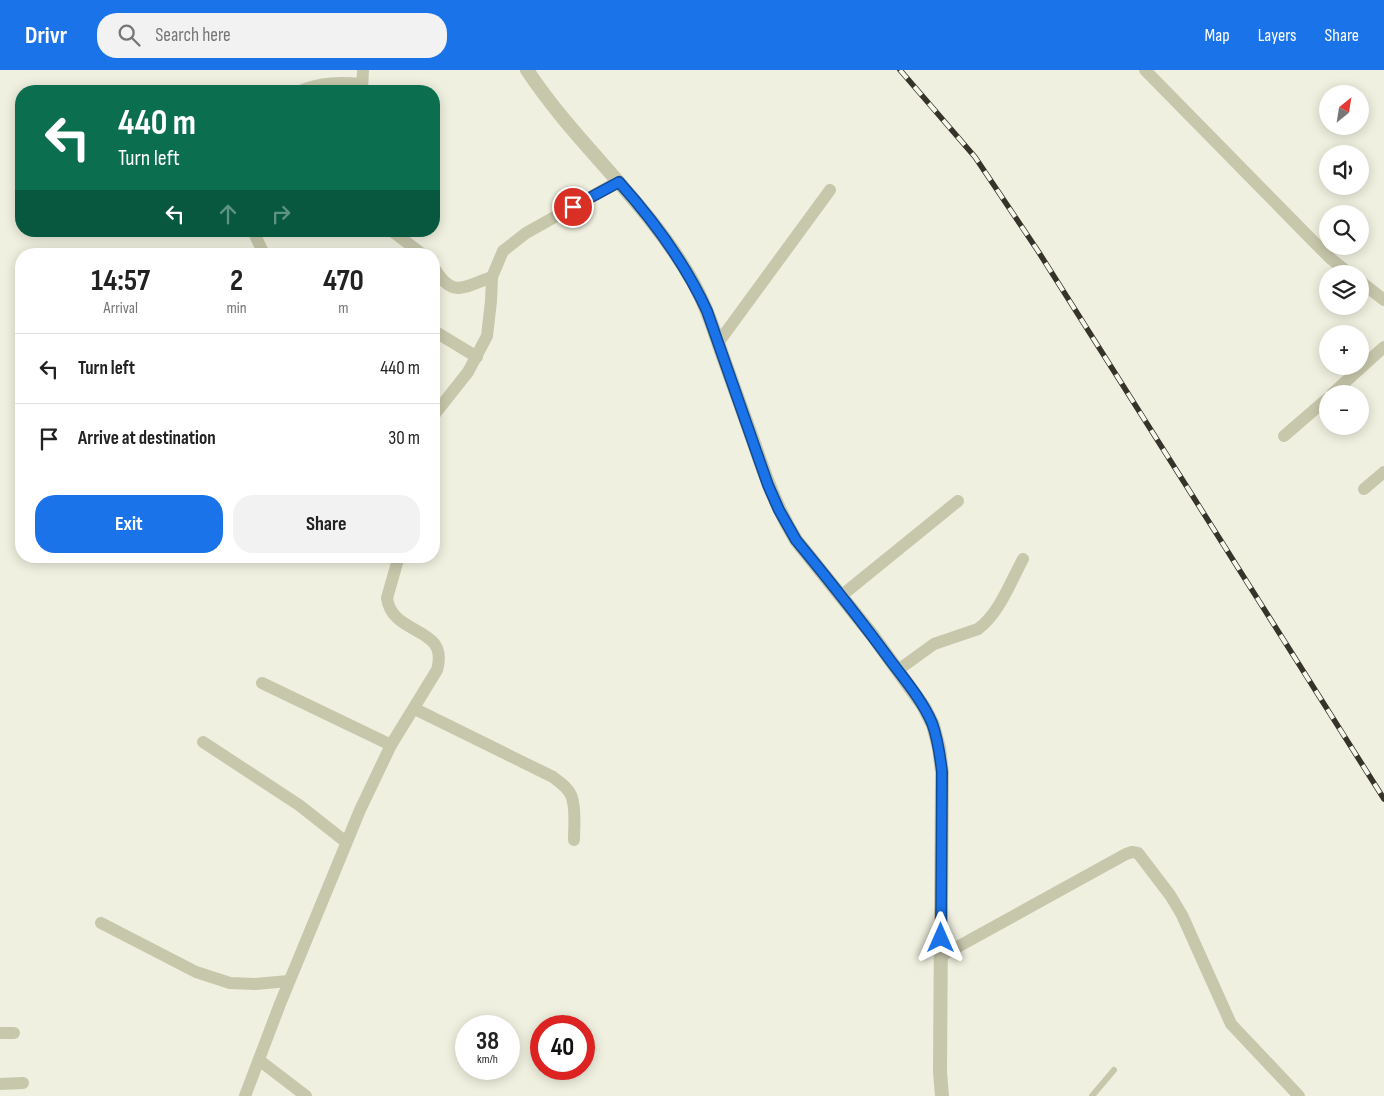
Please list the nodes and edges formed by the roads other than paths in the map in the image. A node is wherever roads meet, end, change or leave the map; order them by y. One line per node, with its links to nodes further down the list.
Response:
1 (362, 70): 6 (street)
2 (527, 70): 7 (street)
3 (1148, 71): 11 (street)
4 (315, 85): 5 (street)
5 (352, 85)
6 (362, 85)
7 (619, 182): 13 (street); 17 (street)
8 (830, 190): 17 (street)
9 (400, 237): 10 (street)
10 (414, 248)
11 (1339, 265)
12 (440, 277): 13 (street)
13 (492, 277): 19 (street)
14 (1369, 288): 15 (street)
15 (1384, 300)
16 (440, 334): 19 (street)
17 (718, 343): 29 (street)
18 (1384, 347): 20 (street)
19 (477, 356): 22 (street)
20 (1342, 385)
21 (1319, 406): 23 (street)
22 (440, 407)
23 (1284, 436)
24 (1384, 472): 25 (street)
25 (1364, 489)
26 (958, 501): 29 (street)
27 (1023, 559): 30 (street)
28 (397, 563): 32 (street)
29 (841, 596): 30 (street)
30 (898, 670): 38 (street)
31 (262, 683): 34 (street)
32 (414, 709): 34 (street); 35 (street)
33 (203, 742): 36 (street)
34 (391, 745): 36 (street)
35 (574, 840)
36 (346, 842): 39 (street)
37 (101, 923): 39 (street)
38 (941, 956): 48 (street); 50 (street)
39 (289, 982): 42 (street)
40 (0, 1033): 41 (street)
41 (14, 1033)
42 (259, 1060): 46 (street); 47 (street)
43 (1114, 1070): 49 (lane)
44 (23, 1083): 45 (street)
45 (0, 1084)
46 (246, 1096)
47 (306, 1096)
48 (942, 1096)
49 (1092, 1096)
50 (1299, 1096)

